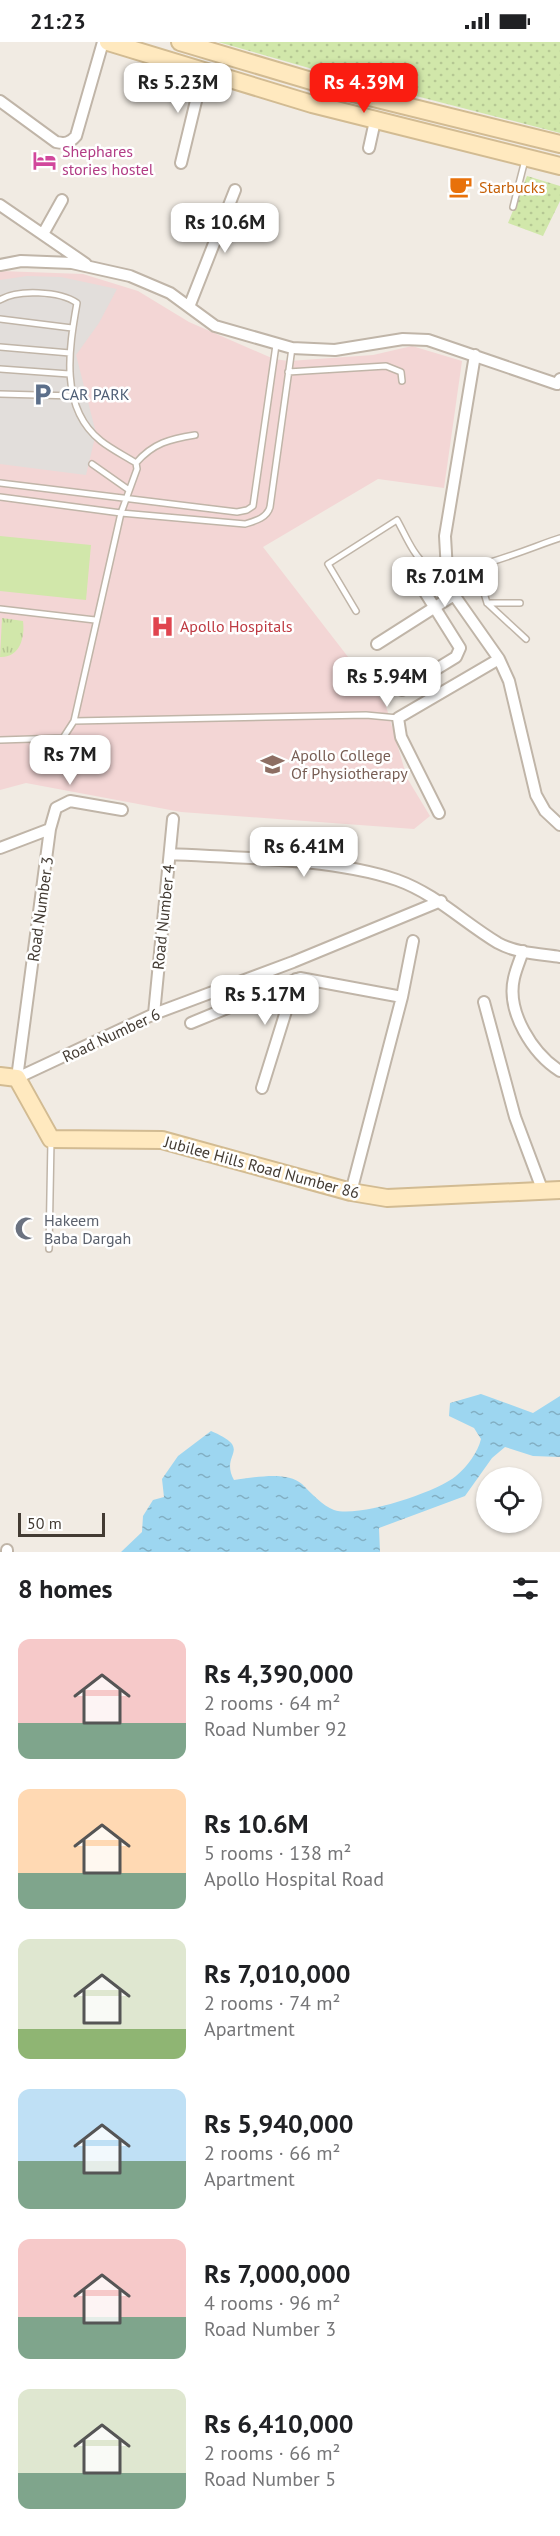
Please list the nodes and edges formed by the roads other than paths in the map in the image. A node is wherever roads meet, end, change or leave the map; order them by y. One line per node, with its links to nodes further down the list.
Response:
1 (103, 42): 6 (street)
2 (108, 42): 4 (main road)
3 (180, 42): 5 (main road)
4 (203, 72): 7 (main road); 12 (street)
5 (349, 92): 7 (main road); 9 (main road)
6 (0, 101)
7 (346, 113): 8 (main road)
8 (375, 120): 10 (street); 11 (main road)
9 (560, 144)
10 (369, 148)
11 (526, 158): 13 (main road); 17 (lane)
12 (180, 163)
13 (560, 166)
14 (235, 190): 22 (street)
15 (62, 200): 18 (street)
16 (0, 205): 18 (street)
17 (513, 207)
18 (43, 234): 20 (street)
19 (0, 265): 20 (street)
20 (90, 267): 22 (street)
21 (0, 300): 24 (lane)
22 (189, 307): 25 (street)
23 (0, 319): 24 (lane)
24 (72, 328): 28 (lane)
25 (276, 345): 27 (street); 43 (lane)
26 (0, 347): 28 (lane)
27 (292, 348): 29 (street); 31 (lane)
28 (70, 353): 32 (lane)
29 (475, 355): 34 (street); 47 (street)
30 (0, 369): 32 (lane)
31 (288, 372): 33 (lane); 44 (lane)
32 (69, 374): 36 (lane)
33 (402, 381)
34 (559, 384)
35 (0, 394): 36 (lane)
36 (75, 396): 38 (lane)
37 (195, 435): 38 (lane)
38 (136, 463): 41 (lane)
39 (92, 464): 41 (lane)
40 (0, 483): 43 (lane)
41 (129, 490): 43 (lane)
42 (0, 497): 44 (lane)
43 (126, 498): 44 (lane)
44 (121, 513): 55 (lane)
45 (560, 538): 46 (lane)
46 (476, 566): 47 (lane); 50 (lane)
47 (447, 571): 49 (street); 54 (lane)
48 (423, 589): 52 (street)
49 (454, 595): 52 (street); 58 (street)
50 (487, 603): 51 (lane); 56 (lane)
51 (520, 603)
52 (435, 607): 57 (street); 59 (street)
53 (0, 609): 55 (lane)
54 (356, 611)
55 (95, 620): 63 (lane)
56 (526, 639)
57 (377, 644)
58 (499, 659): 61 (street); 68 (street)
59 (414, 683): 60 (street); 61 (street)
60 (402, 690)
61 (426, 701): 62 (street)
62 (398, 718): 63 (lane); 66 (street)
63 (74, 721): 64 (lane)
64 (0, 740)
65 (122, 810): 69 (street, Road Number 3)
66 (439, 813)
67 (173, 819): 71 (street, Road Number 4)
68 (560, 825)
69 (50, 828): 70 (street); 83 (street, Road Number 3)
70 (0, 848)
71 (170, 854): 72 (street); 79 (street, Road Number 4)
72 (441, 901): 74 (street); 79 (street, Road Number 6)
73 (413, 941): 77 (street)
74 (524, 951): 75 (street); 81 (street)
75 (560, 957)
76 (296, 980): 77 (street); 80 (street); 84 (street)
77 (402, 997): 88 (street)
78 (484, 1002): 86 (street)
79 (154, 1014): 83 (street, Road Number 6)
80 (190, 1023)
81 (560, 1071)
82 (0, 1076): 83 (main road)
83 (17, 1078): 85 (main road)
84 (262, 1088)
85 (51, 1139): 88 (main road, Jubilee Hills Road Number 86); 89 (lane)
86 (542, 1189): 87 (main road, Jubilee Hills Road Number 86); 88 (main road, Jubilee Hills Road Number 86)
87 (560, 1190)
88 (351, 1192)
89 (49, 1248)

